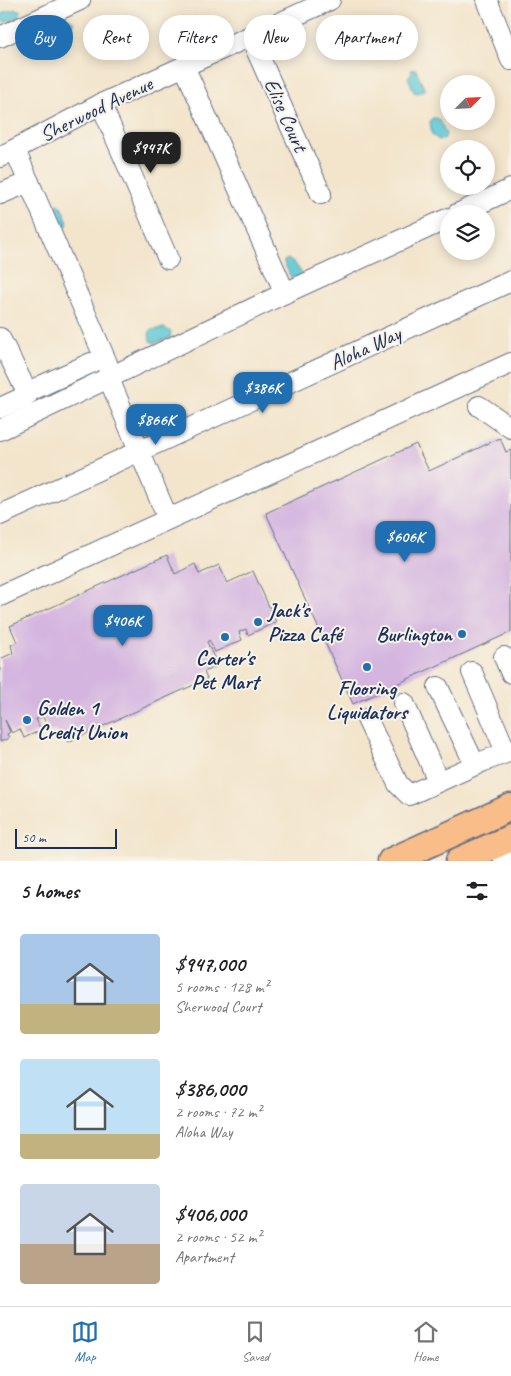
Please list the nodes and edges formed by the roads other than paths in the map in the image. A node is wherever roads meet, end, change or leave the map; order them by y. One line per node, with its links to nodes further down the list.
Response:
1 (80, 0): 6 (street)
2 (330, 0): 4 (street, Sherwood Avenue)
3 (486, 0): 9 (street)
4 (298, 6): 5 (street, Sherwood Avenue)
5 (284, 15)
6 (0, 37)
7 (244, 39): 10 (street, Sherwood Avenue)
8 (261, 60): 16 (street, Elise Court)
9 (511, 60)
10 (184, 66): 11 (street, Sherwood Avenue); 21 (street)
11 (101, 104): 12 (street, Sherwood Avenue); 19 (street)
12 (7, 153): 13 (street)
13 (29, 182): 15 (street); 25 (street)
14 (511, 189): 17 (street)
15 (0, 194)
16 (321, 194)
17 (476, 205)
18 (440, 222): 21 (street)
19 (168, 259)
20 (511, 281): 31 (street, Aloha Way)
21 (285, 293): 25 (street)
22 (3, 329): 26 (street)
23 (91, 362): 26 (street)
24 (511, 363): 33 (street)
25 (111, 382): 30 (street); 31 (street)
26 (28, 394): 28 (street)
27 (479, 406): 29 (street)
28 (0, 408)
29 (511, 428)
30 (0, 430)
31 (139, 451): 32 (street, Aloha Way); 33 (street)
32 (0, 515)
33 (168, 520): 34 (street)
34 (0, 596)
35 (472, 672): 39 (street)
36 (438, 687): 40 (street)
37 (404, 703): 41 (street)
38 (367, 719): 41 (street)
39 (508, 751): 40 (street)
40 (475, 765): 41 (street)
41 (438, 781)
42 (511, 807): 44 (main road)
43 (505, 848): 45 (main road)
44 (391, 861)
45 (459, 861)

